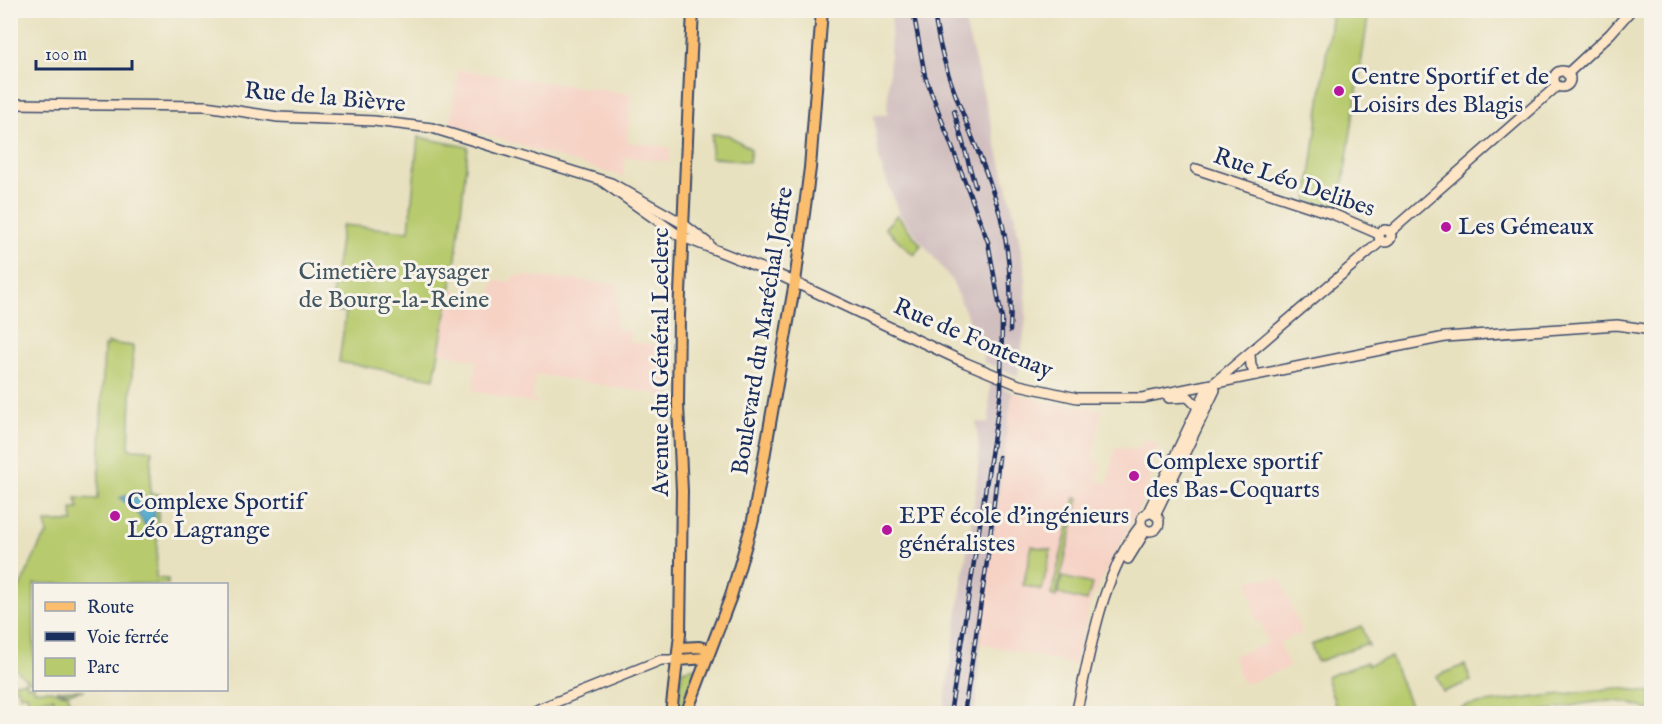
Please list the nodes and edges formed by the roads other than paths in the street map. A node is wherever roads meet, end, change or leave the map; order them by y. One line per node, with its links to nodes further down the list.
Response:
1 (693, 10): 7 (main road, Avenue du Général Leclerc)
2 (822, 10): 11 (main road, Boulevard du Maréchal Joffre)
3 (1631, 10): 9 (main road)
4 (10, 104): 6 (main road, Rue de la Bièvre)
5 (1196, 169): 9 (main road, Rue Léo Delibes)
6 (602, 181): 7 (main road, Rue de la Bièvre); 8 (main road, Rue de la Bièvre)
7 (682, 223): 8 (main road, Avenue du Général Leclerc); 10 (main road, Rue de la Bièvre)
8 (681, 237): 10 (main road, Rue de la Bièvre); 20 (main road, Avenue du Général Leclerc)
9 (1380, 237): 13 (main road)
10 (713, 247): 11 (main road, Rue de Fontenay)
11 (795, 282): 16 (main road, Rue de Fontenay); 21 (main road, Boulevard du Maréchal Joffre)
12 (1652, 330): 14 (main road, Rue de Fontenay)
13 (1250, 354): 14 (main road); 15 (main road)
14 (1256, 375): 15 (main road, Rue de Fontenay)
15 (1214, 384): 16 (main road, Rue de Fontenay); 17 (main road); 18 (main road)
16 (1152, 396): 17 (main road)
17 (1197, 407): 18 (main road)
18 (1151, 514): 19 (main road); 19 (main road)
19 (1144, 528): 26 (main road)
20 (678, 648): 21 (main road); 22 (main road, Avenue du Général Leclerc)
21 (708, 654): 22 (main road); 25 (main road)
22 (678, 660): 23 (main road); 24 (main road, Avenue du Général Leclerc)
23 (526, 714)
24 (671, 714)
25 (686, 714)
26 (1076, 714)

